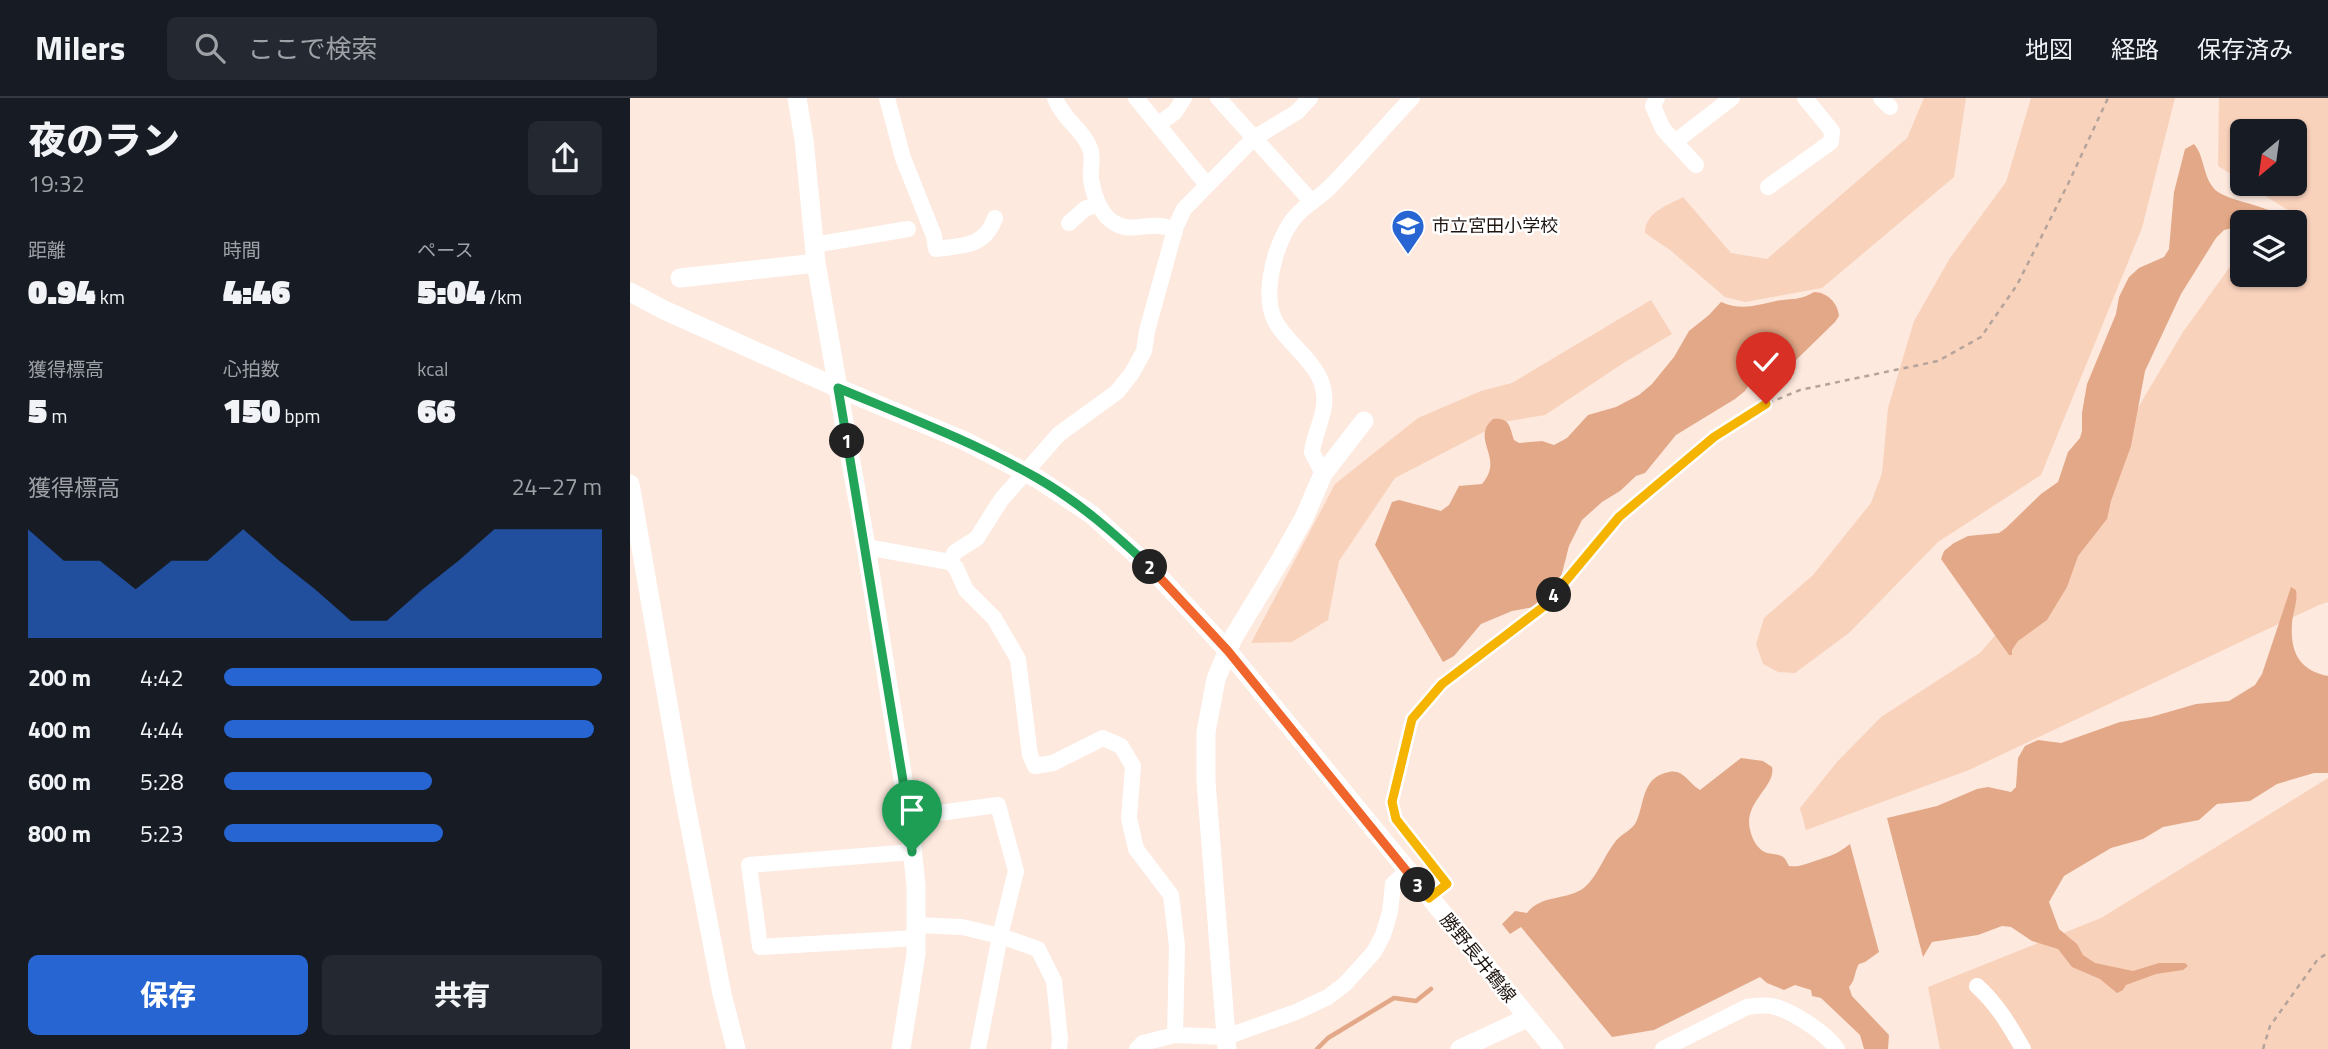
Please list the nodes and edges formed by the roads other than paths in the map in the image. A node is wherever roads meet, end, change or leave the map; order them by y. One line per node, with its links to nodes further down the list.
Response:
1 (797, 98): 24 (street)
2 (887, 98): 20 (street)
3 (1055, 98): 19 (street)
4 (1136, 98): 12 (street)
5 (1184, 98): 12 (street)
6 (1218, 98): 13 (street)
7 (1310, 98): 13 (street)
8 (1412, 98): 18 (street)
9 (1657, 98): 14 (street)
10 (1732, 98): 14 (street)
11 (1805, 98): 17 (street)
12 (1159, 124): 16 (street)
13 (1254, 138): 16 (street); 18 (street)
14 (1676, 141): 15 (street)
15 (1696, 164)
16 (1207, 185): 23 (street)
17 (1768, 187)
18 (1312, 202): 29 (street)
19 (1099, 205): 21 (street); 23 (street)
20 (995, 218)
21 (1069, 223)
22 (908, 229): 24 (street)
23 (1175, 230): 32 (street)
24 (815, 254): 25 (street); 27 (street)
25 (680, 278)
26 (630, 292): 27 (street, 勝野長井鶴線)
27 (838, 388): 31 (street); 33 (street, 勝野長井鶴線)
28 (1364, 421): 29 (street)
29 (1323, 474): 33 (street)
30 (630, 484): 44 (street)
31 (866, 547): 32 (street); 34 (street)
32 (950, 562): 41 (street)
33 (1228, 651): 36 (street, 勝野長井鶴線); 42 (street)
34 (909, 817): 35 (street); 38 (street)
35 (912, 852): 37 (street); 37 (street)
36 (1407, 871): 40 (street, 勝野長井鶴線); 42 (street)
37 (916, 931): 38 (street); 45 (street)
38 (1000, 936): 46 (street); 47 (street)
39 (1977, 986): 53 (street)
40 (1527, 1018): 49 (street); 50 (street, 勝野長井鶴線)
41 (1175, 1035): 42 (street); 48 (street)
42 (1226, 1043)
43 (1685, 1043): 51 (street); 52 (street)
44 (736, 1049)
45 (901, 1049)
46 (978, 1049)
47 (1059, 1049)
48 (1137, 1049)
49 (1460, 1049)
50 (1553, 1049)
51 (1663, 1049)
52 (1837, 1049)
53 (2023, 1049)

